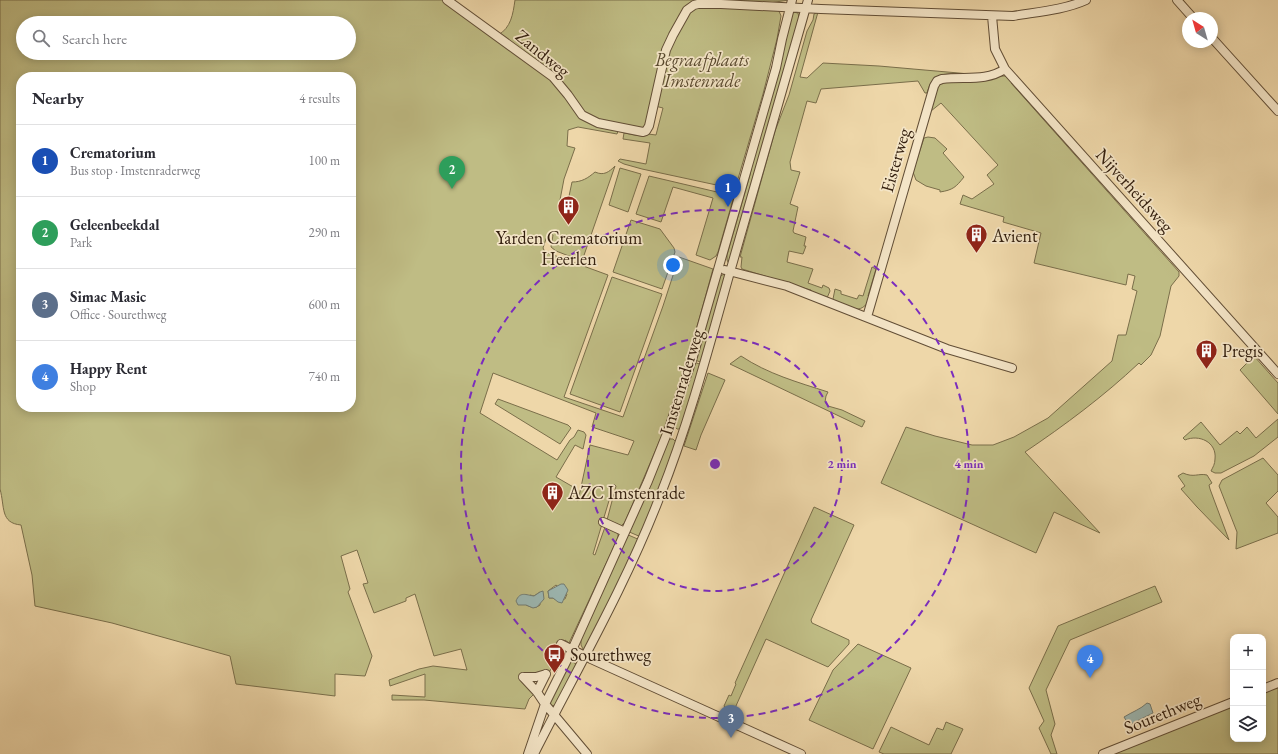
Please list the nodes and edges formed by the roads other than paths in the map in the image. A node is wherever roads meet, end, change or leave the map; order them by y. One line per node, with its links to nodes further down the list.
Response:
1 (447, 0): 4 (street, Zandweg)
2 (1086, 0): 7 (street)
3 (1177, 0): 6 (street)
4 (791, 4): 5 (street); 11 (street, Imstenraderweg)
5 (807, 4): 7 (street); 12 (street, Imstenraderweg)
6 (1188, 12)
7 (992, 16): 9 (street, Nijverheidsweg)
8 (1218, 45): 10 (street)
9 (1005, 69): 13 (street, Eisterweg); 15 (street, Nijverheidsweg)
10 (1278, 111)
11 (720, 268): 12 (street); 17 (street, Imstenraderweg)
12 (730, 271): 13 (street); 20 (street, Imstenraderweg)
13 (867, 317): 14 (street)
14 (1012, 368)
15 (1278, 374)
16 (603, 522): 17 (street)
17 (625, 532): 19 (street, Imstenraderweg)
18 (561, 644): 19 (street)
19 (572, 650): 20 (street); 25 (street, Imstenraderweg)
20 (585, 656): 26 (street, Imstenraderweg); 30 (street)
21 (1278, 683): 22 (street)
22 (1266, 688)
23 (537, 692): 25 (street)
24 (1230, 703): 31 (street, Sourethweg)
25 (545, 704): 26 (street); 27 (street, Imstenraderweg)
26 (554, 714): 28 (street, Imstenraderweg); 29 (street)
27 (528, 754)
28 (534, 754)
29 (587, 754)
30 (801, 754)
31 (1103, 754)

